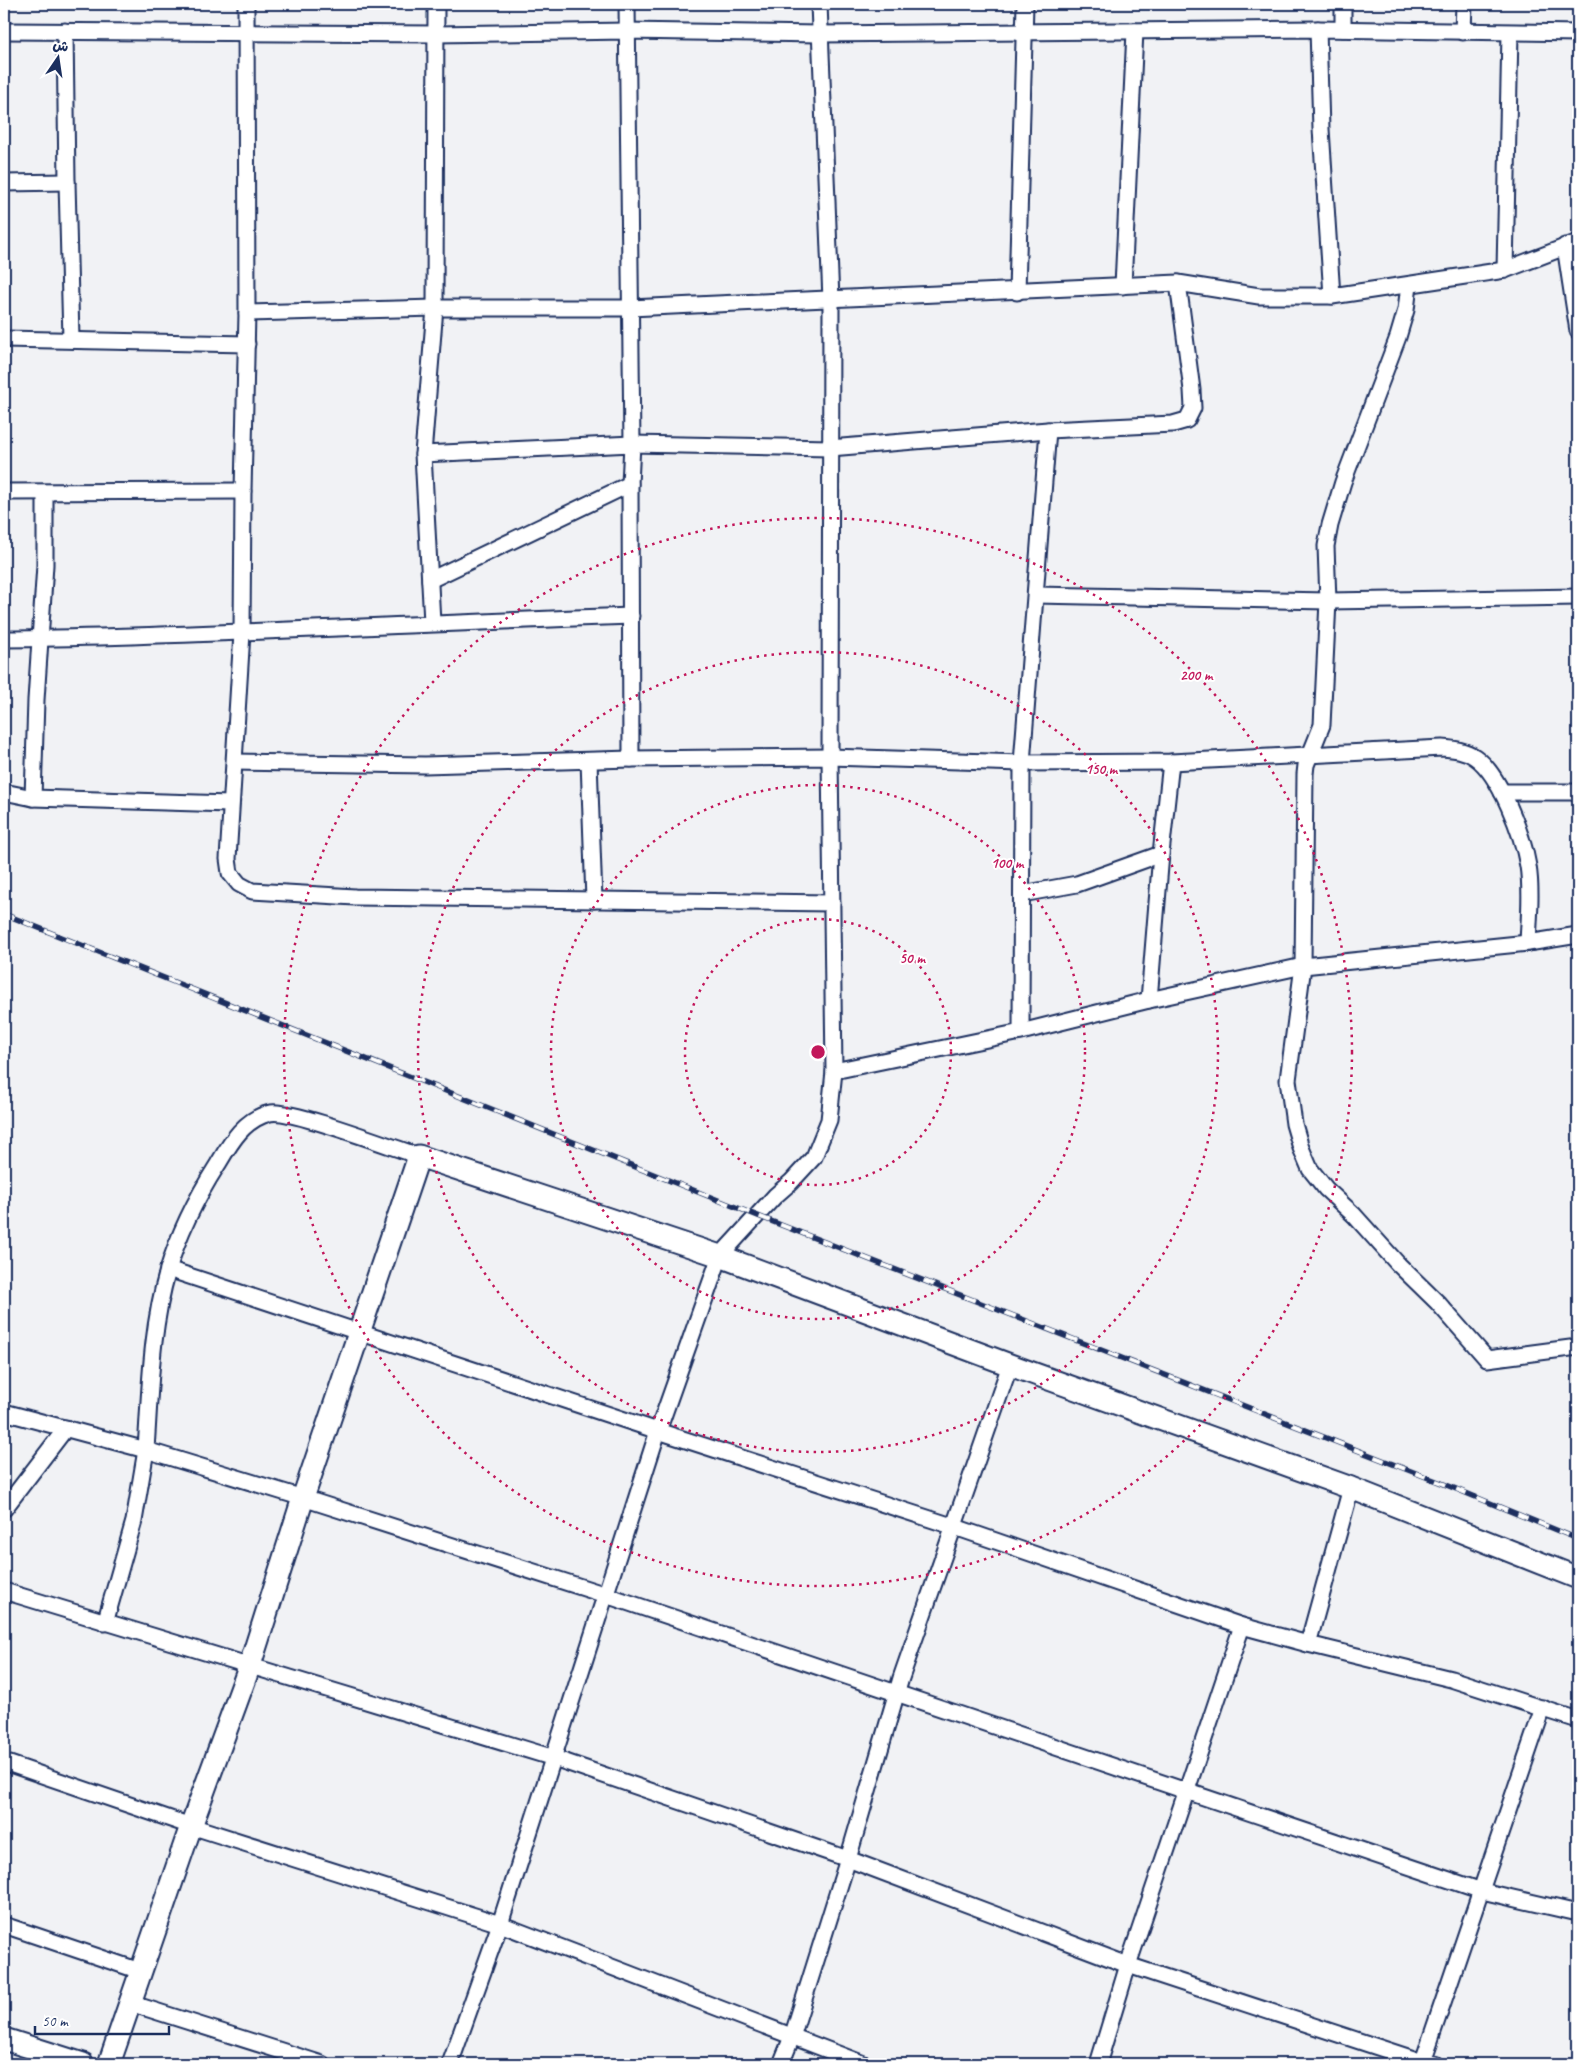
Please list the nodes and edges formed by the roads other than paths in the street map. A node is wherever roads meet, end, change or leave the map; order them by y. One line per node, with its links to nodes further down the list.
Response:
1 (246, 4): 16 (street)
2 (436, 4): 19 (street)
3 (627, 4): 12 (street)
4 (819, 4): 20 (street)
5 (1025, 4): 13 (street)
6 (1343, 4): 9 (street)
7 (1464, 4): 15 (street)
8 (1318, 29): 9 (street); 14 (street); 29 (street)
9 (1343, 29): 15 (street)
10 (4, 31): 11 (street)
11 (65, 31): 16 (street); 21 (street)
12 (626, 31): 19 (street); 20 (street); 32 (street)
13 (1025, 31): 14 (street); 20 (street); 28 (street)
14 (1135, 31): 27 (street)
15 (1463, 32): 17 (street)
16 (246, 33): 19 (street); 33 (street)
17 (1510, 33): 18 (street); 24 (street)
18 (1578, 33)
19 (436, 34): 31 (street)
20 (820, 34): 30 (street)
21 (67, 182): 22 (street); 36 (street)
22 (4, 183)
23 (1571, 244): 24 (street); 34 (street)
24 (1505, 270): 26 (street)
25 (1178, 284): 27 (street); 29 (street); 38 (street)
26 (1409, 284): 29 (street); 49 (street)
27 (1123, 286): 28 (street)
28 (1017, 292): 30 (street)
29 (1332, 296)
30 (831, 300): 32 (street); 40 (street)
31 (435, 308): 32 (street); 33 (street); 41 (street)
32 (630, 308): 39 (street)
33 (247, 313): 37 (street)
34 (1578, 331)
35 (4, 339): 36 (street)
36 (71, 339): 37 (street)
37 (246, 344): 43 (street)
38 (1048, 430): 40 (street); 47 (street)
39 (632, 444): 40 (street); 41 (street); 42 (street)
40 (830, 448): 56 (street)
41 (423, 454): 46 (street)
42 (630, 484): 46 (street); 50 (street)
43 (243, 491): 45 (street); 52 (street)
44 (4, 492): 45 (street)
45 (46, 493): 54 (street)
46 (430, 580): 51 (street)
47 (1036, 595): 49 (street); 61 (street)
48 (1578, 597): 49 (street)
49 (1328, 601): 55 (street)
50 (631, 616): 51 (street); 57 (street)
51 (432, 622): 52 (street)
52 (242, 633): 54 (street); 59 (street)
53 (4, 639): 54 (street)
54 (41, 639): 65 (street)
55 (1310, 755): 60 (street); 63 (street); 73 (street)
56 (830, 757): 57 (street); 61 (street); 70 (street)
57 (631, 758): 58 (street)
58 (588, 761): 59 (street); 69 (street)
59 (235, 762): 66 (street)
60 (1171, 762): 61 (street); 67 (street)
61 (1022, 763): 68 (street)
62 (4, 792): 65 (street)
63 (1502, 792): 64 (street); 72 (street)
64 (1578, 792)
65 (33, 798): 66 (street)
66 (230, 804): 69 (street)
67 (1161, 854): 68 (street); 74 (street)
68 (1022, 894): 75 (street)
69 (594, 900): 70 (street)
70 (832, 903): 76 (street)
71 (1578, 935): 72 (street)
72 (1528, 943): 73 (street)
73 (1303, 966): 74 (street); 81 (street)
74 (1149, 1000): 75 (street)
75 (1021, 1032): 76 (street)
76 (834, 1071): 78 (street)
77 (419, 1156): 78 (main road); 79 (street); 80 (main road)
78 (720, 1256): 82 (main road); 85 (street)
79 (168, 1269): 80 (street); 86 (street)
80 (360, 1332): 85 (street); 88 (main road)
81 (1578, 1347)
82 (1010, 1365): 87 (main road); 90 (street)
83 (4, 1412): 84 (street)
84 (66, 1428): 86 (street); 89 (street)
85 (658, 1431): 90 (street); 93 (street)
86 (146, 1450): 88 (street); 94 (street)
87 (1352, 1488): 91 (main road); 96 (street)
88 (303, 1498): 93 (street); 97 (main road)
89 (4, 1509)
90 (955, 1526): 95 (street); 98 (street)
91 (1578, 1578)
92 (4, 1591): 94 (street)
93 (606, 1595): 98 (street); 101 (street)
94 (104, 1623): 97 (street)
95 (1242, 1626): 96 (street); 103 (street)
96 (1308, 1644): 99 (street)
97 (250, 1665): 101 (street); 104 (main road)
98 (896, 1694): 103 (street); 105 (street)
99 (1544, 1708): 100 (street); 106 (street)
100 (1578, 1720)
101 (554, 1758): 105 (street); 108 (street)
102 (4, 1762): 104 (street)
103 (1186, 1791): 106 (street); 110 (street)
104 (191, 1826): 108 (street); 111 (main road)
105 (848, 1859): 110 (street); 113 (street)
106 (1482, 1891): 107 (street); 122 (street)
107 (1578, 1913)
108 (500, 1924): 113 (street); 118 (street)
109 (4, 1925): 111 (street)
110 (1128, 1965): 121 (street); 122 (street)
111 (140, 1971): 112 (main road)
112 (130, 2003): 116 (main road); 117 (street)
113 (792, 2037): 119 (street); 120 (street)
114 (4, 2039): 115 (main road)
115 (83, 2064)
116 (109, 2064)
117 (322, 2064)
118 (450, 2064)
119 (781, 2064)
120 (864, 2064)
121 (1098, 2064)
122 (1427, 2064)

